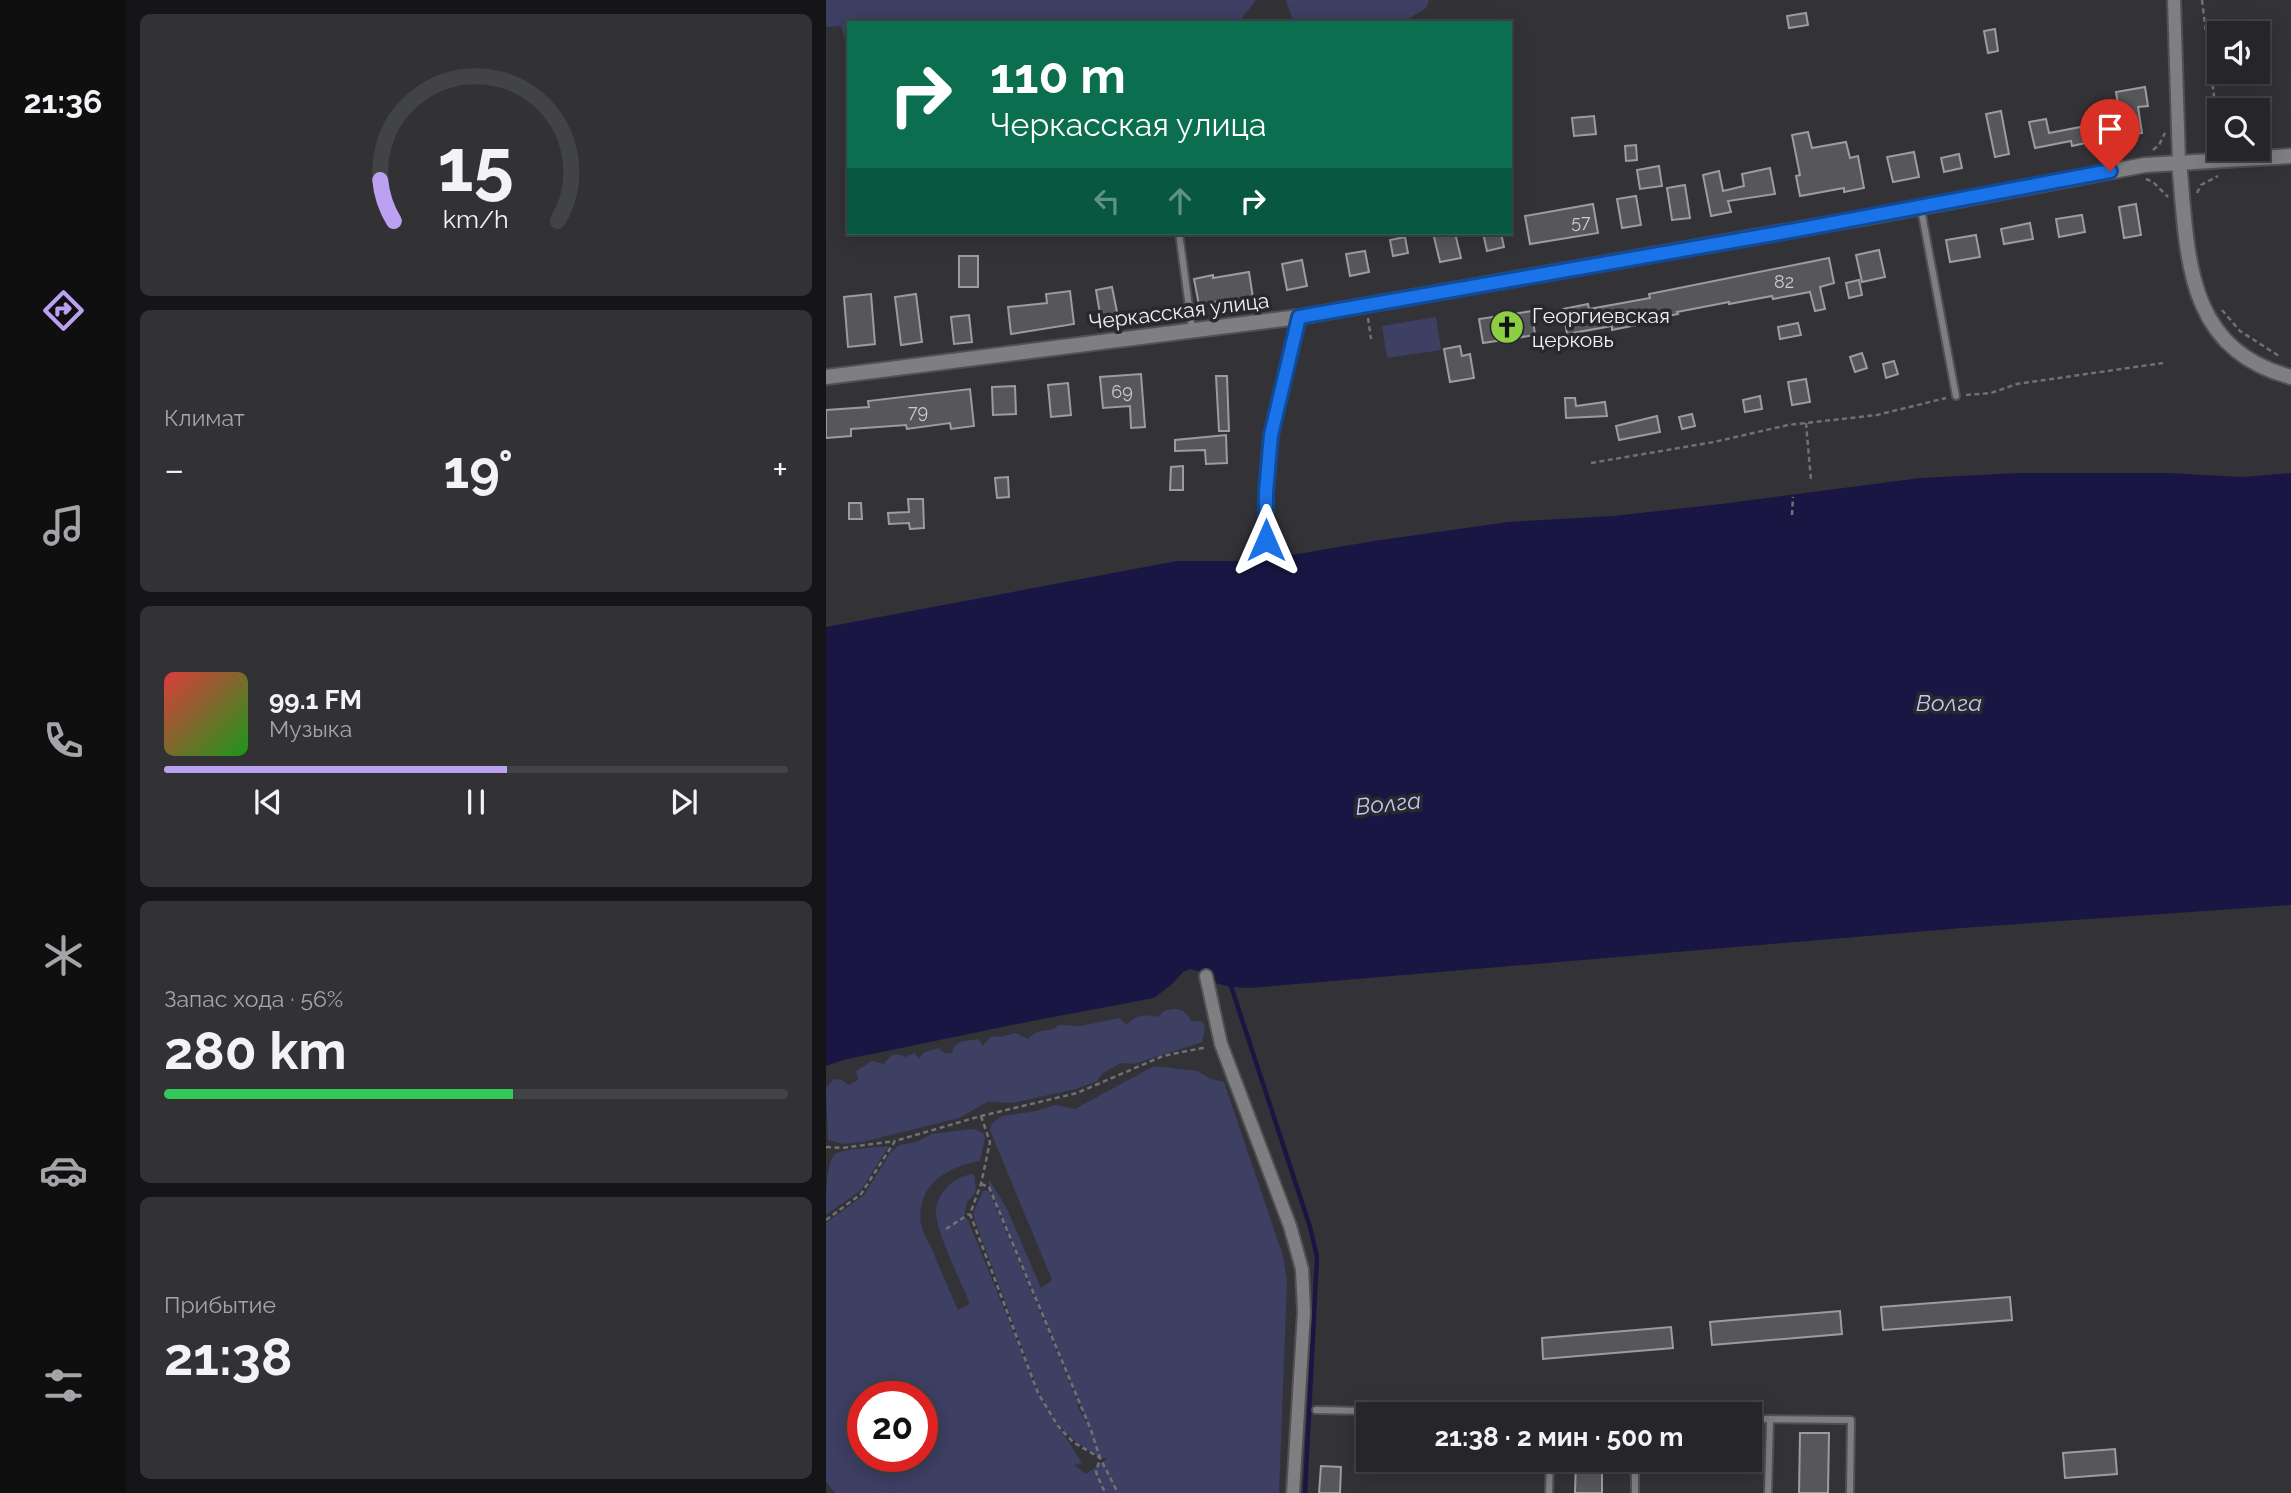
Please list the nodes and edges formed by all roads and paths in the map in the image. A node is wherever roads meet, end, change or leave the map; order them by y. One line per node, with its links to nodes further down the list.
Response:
1 (2174, 0): 7 (street)
2 (2202, 0): 3 (path)
3 (2214, 98)
4 (2165, 123): 5 (path)
5 (2151, 152)
6 (2288, 155): 7 (street, Черкасская улица)
7 (2179, 162): 12 (street, Черкасская улица); 22 (street)
8 (2224, 174): 10 (path)
9 (2144, 179): 11 (path)
10 (2194, 202)
11 (2172, 206)
12 (1921, 207): 15 (street, Черкасская улица); 23 (lane)
13 (1179, 235): 17 (lane)
14 (2216, 300): 19 (path)
15 (1366, 306): 16 (street, Черкасская улица); 18 (path)
16 (1299, 317): 17 (street, Черкасская улица); 29 (lane)
17 (1192, 331): 21 (street, Черкасская улица)
18 (1371, 339)
19 (2279, 356)
20 (2163, 363): 23 (path)
21 (826, 377)
22 (2291, 377)
23 (1956, 396): 24 (path)
24 (1806, 423): 25 (path); 26 (path)
25 (1591, 463)
26 (1811, 480)
27 (1793, 497): 28 (path)
28 (1792, 515)
29 (1266, 540)
30 (1206, 976): 31 (street)
31 (1221, 1044): 32 (path); 48 (street)
32 (981, 1116): 33 (path); 35 (path)
33 (895, 1141): 34 (path); 37 (path)
34 (826, 1147)
35 (981, 1184): 36 (path); 43 (path)
36 (970, 1214): 38 (path); 43 (path)
37 (826, 1220)
38 (946, 1228)
39 (1316, 1410): 40 (lane)
40 (1356, 1411)
41 (1762, 1419): 42 (lane)
42 (1770, 1419): 51 (lane); 52 (lane)
43 (1100, 1458): 46 (path); 47 (path)
44 (1550, 1472): 49 (lane)
45 (1635, 1472): 50 (lane)
46 (1105, 1493)
47 (1118, 1493)
48 (1293, 1493)
49 (1549, 1493)
50 (1634, 1493)
51 (1768, 1493)
52 (1850, 1493)

